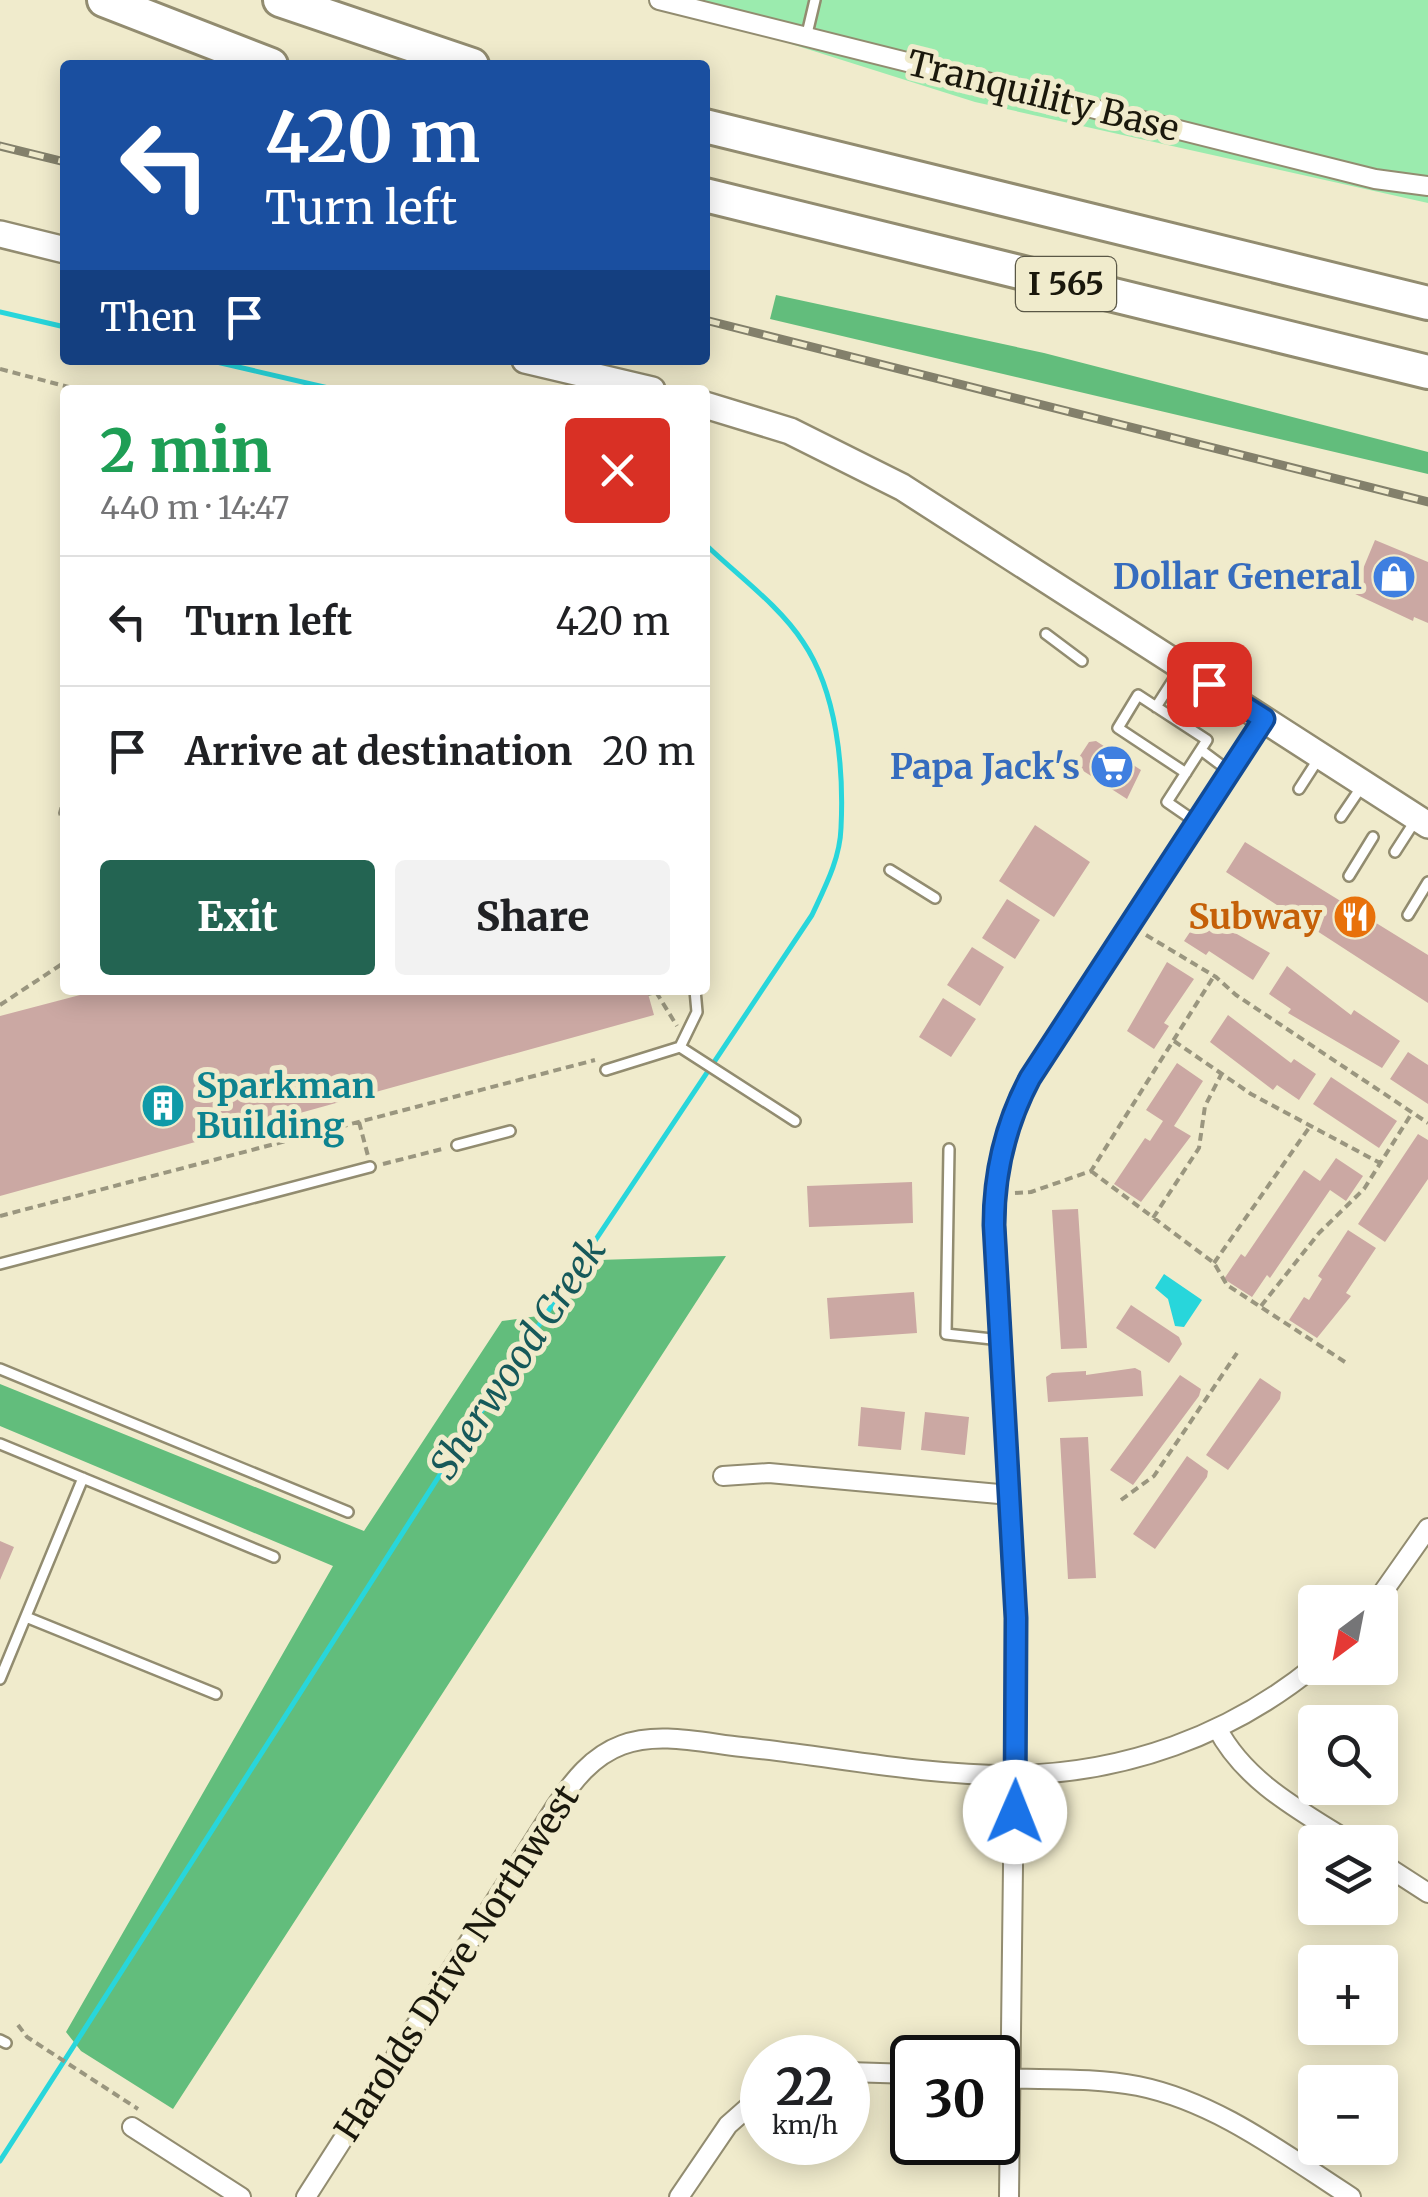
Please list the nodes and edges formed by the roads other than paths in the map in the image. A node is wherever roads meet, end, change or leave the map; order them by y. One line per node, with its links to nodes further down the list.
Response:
1 (104, 0): 6 (highway)
2 (280, 0): 7 (highway)
3 (658, 0): 5 (street, Tranquility Base)
4 (815, 0): 5 (lane)
5 (806, 38): 9 (street, Tranquility Base)
6 (258, 60)
7 (457, 60)
8 (710, 127): 13 (highway, I 565)
9 (1428, 186)
10 (710, 196): 15 (highway, I 565)
11 (0, 234): 12 (main road)
12 (60, 249)
13 (1428, 303)
14 (546, 365): 16 (main road)
15 (1428, 372)
16 (629, 385)
17 (710, 407): 20 (main road)
18 (1046, 634): 19 (lane)
19 (1082, 662)
20 (1182, 666): 21 (lane); 22 (main road)
21 (1160, 709): 23 (lane); 25 (lane); 27 (lane)
22 (1264, 719): 26 (main road); 28 (street)
23 (1166, 726)
24 (1170, 750): 27 (lane)
25 (1200, 750): 28 (lane); 29 (lane)
26 (1320, 756): 30 (main road); 31 (lane)
27 (1173, 764): 29 (lane)
28 (1231, 772): 34 (street)
29 (1186, 773): 34 (lane)
30 (1364, 783): 32 (lane); 33 (main road)
31 (1299, 790)
32 (1341, 817)
33 (1423, 821): 36 (lane)
34 (1199, 823): 51 (street)
35 (1373, 837): 38 (lane)
36 (1395, 852)
37 (890, 870): 40 (lane)
38 (1348, 876)
39 (1428, 882): 41 (lane)
40 (935, 898)
41 (1408, 915)
42 (695, 995): 43 (lane)
43 (680, 1048): 44 (lane); 45 (lane)
44 (606, 1070)
45 (795, 1121)
46 (510, 1132): 47 (lane)
47 (457, 1145)
48 (949, 1149): 51 (lane)
49 (370, 1168): 50 (lane)
50 (0, 1264)
51 (1002, 1340): 56 (street)
52 (0, 1368): 57 (lane)
53 (0, 1444): 55 (lane)
54 (723, 1476): 56 (street)
55 (83, 1478): 59 (lane); 61 (lane)
56 (1010, 1495): 66 (street)
57 (348, 1512)
58 (1426, 1534): 60 (street)
59 (274, 1557)
60 (1388, 1585)
61 (26, 1618): 62 (lane); 64 (lane)
62 (0, 1678)
63 (1298, 1678): 65 (street, Harolds Drive Northwest)
64 (216, 1694)
65 (1217, 1728): 66 (street, Harolds Drive Northwest); 67 (street)
66 (1016, 1774): 70 (street); 76 (street, Harolds Drive Northwest)
67 (1324, 1825)
68 (1398, 1873): 69 (street)
69 (1428, 1892)
70 (1004, 2035)
71 (1020, 2079): 79 (street)
72 (740, 2114): 77 (street)
73 (132, 2127): 75 (street)
74 (1007, 2165): 78 (street)
75 (242, 2197)
76 (306, 2197)
77 (679, 2197)
78 (1009, 2197)
79 (1351, 2197)

